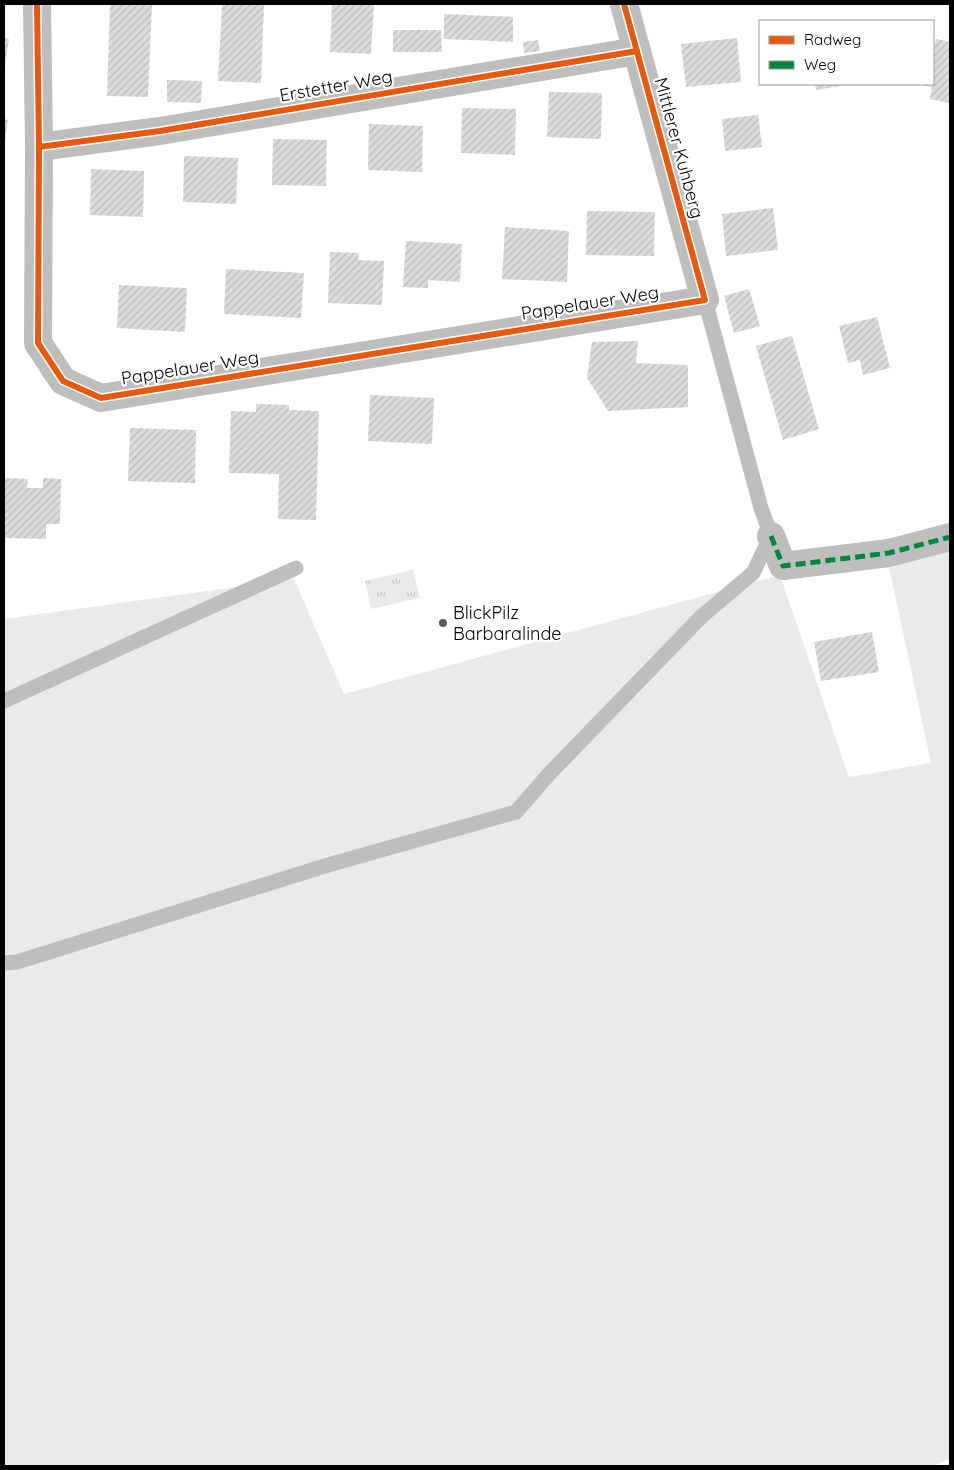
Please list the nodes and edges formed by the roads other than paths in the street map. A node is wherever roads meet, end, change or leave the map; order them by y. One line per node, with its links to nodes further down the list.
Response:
1 (37, 4): 4 (street, Pappelauer Weg)
2 (624, 4): 3 (street, Mittlerer Kuhberg)
3 (637, 51): 4 (street, Erstetter Weg); 5 (street, Mittlerer Kuhberg)
4 (40, 147): 5 (street, Pappelauer Weg)
5 (705, 300): 6 (lane)
6 (771, 536): 7 (street); 10 (lane)
7 (950, 537)
8 (296, 568): 9 (lane)
9 (4, 701)
10 (4, 963)

